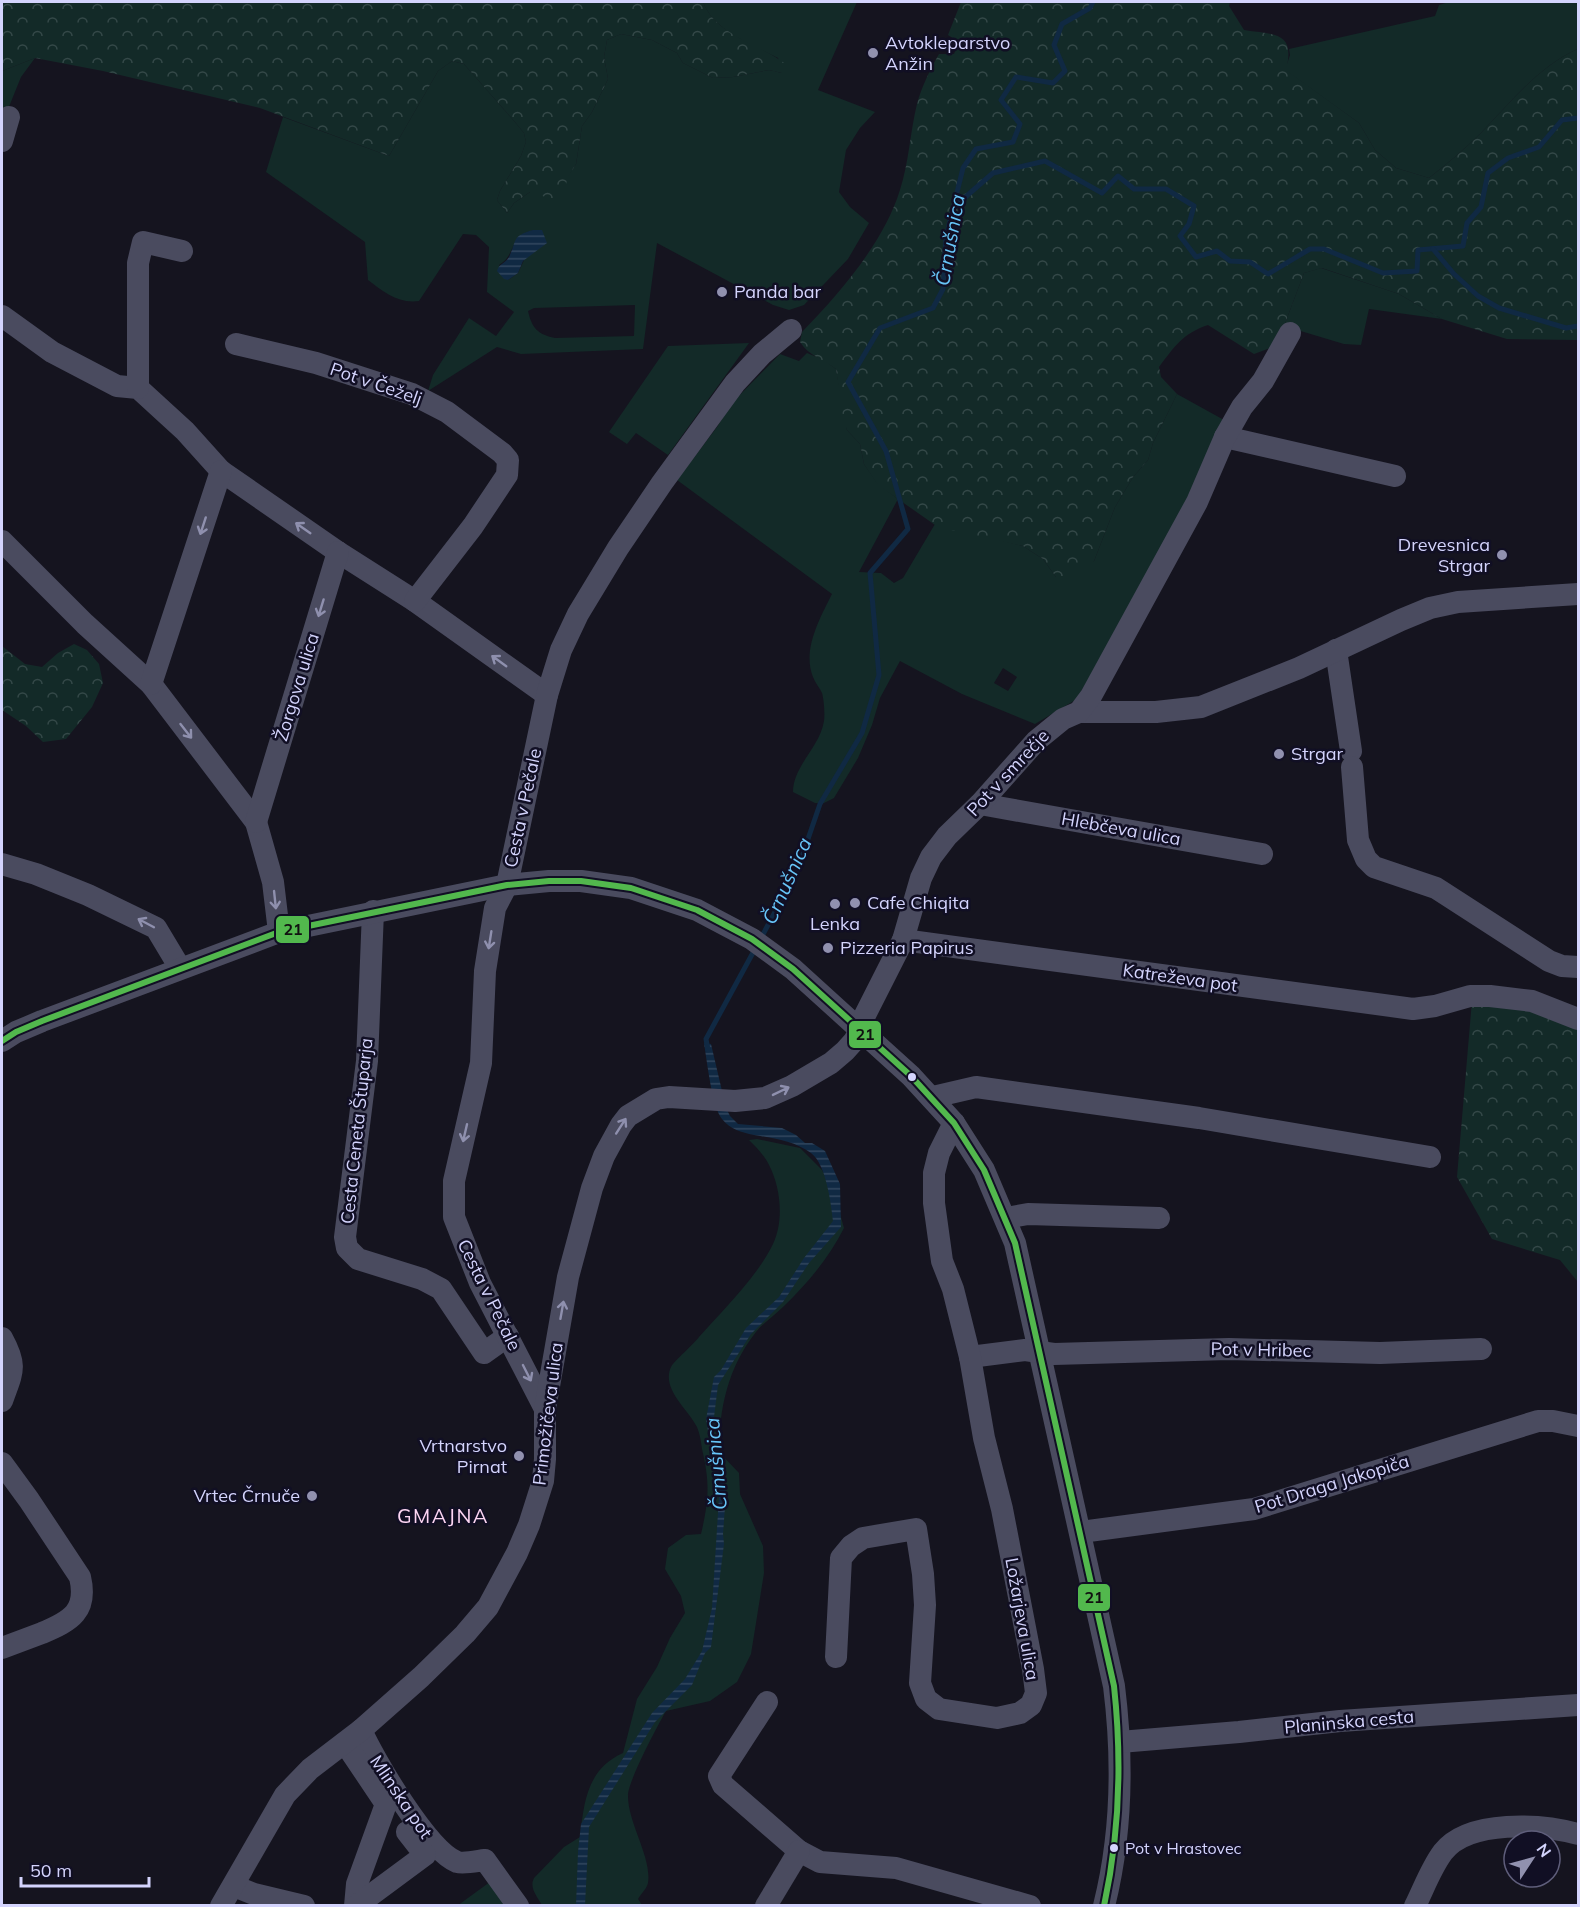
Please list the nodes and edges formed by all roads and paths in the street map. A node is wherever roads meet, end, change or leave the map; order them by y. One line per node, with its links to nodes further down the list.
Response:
1 (9, 117): 2 (street)
2 (2, 141)
3 (182, 251): 8 (street)
4 (2, 319): 8 (street)
5 (791, 330): 18 (street, Cesta v Pečale)
6 (1290, 333): 9 (street, Pot v smrečje)
7 (236, 344): 15 (street, Pot v Čeželj)
8 (138, 388): 10 (street)
9 (1225, 437): 11 (street); 19 (street, Pot v smrečje)
10 (221, 471): 13 (street, one-way to 10); 17 (street, one-way to 17)
11 (1395, 476)
12 (2, 541): 17 (street)
13 (338, 552): 15 (street); 21 (street, Žorgova ulica, one-way to 21)
14 (1578, 594): 16 (street)
15 (415, 601): 18 (street, one-way to 15)
16 (1336, 650): 19 (street); 28 (street)
17 (150, 684): 21 (street, one-way to 21)
18 (547, 695): 24 (street, Cesta v Pečale)
19 (1079, 712): 20 (street, Pot v smrečje)
20 (980, 804): 22 (street, Hlebčeva ulica); 27 (street, Pot v smrečje)
21 (256, 822): 26 (street, one-way to 26)
22 (1262, 854)
23 (2, 864): 29 (street, one-way to 23)
24 (507, 885): 25 (street); 31 (street); 38 (street, Cesta v Pečale, one-way to 38)
25 (373, 911): 26 (street); 38 (street, Cesta Ceneta Štuparja)
26 (279, 932): 29 (street)
27 (903, 940): 30 (street, Katreževa pot); 31 (street, Pot v smrečje)
28 (1578, 967)
29 (180, 968): 32 (street)
30 (1578, 1019)
31 (861, 1029): 33 (street); 44 (street, Primožičeva ulica, one-way to 31)
32 (2, 1041)
33 (933, 1097): 34 (street); 35 (street)
34 (954, 1123): 36 (street); 42 (street)
35 (1430, 1157)
36 (1006, 1218): 37 (street); 41 (street)
37 (1159, 1218)
38 (508, 1336): 44 (street, Cesta v Pečale, one-way to 44)
39 (2, 1338): 43 (street)
40 (1481, 1349): 41 (street, Pot v Hribec)
41 (1040, 1352): 42 (street, Pot v Hribec); 47 (street)
42 (970, 1357): 49 (street, Ložarjeva ulica)
43 (2, 1401)
44 (545, 1409): 52 (street, Primožičeva ulica)
45 (1578, 1426): 47 (street, Pot Draga Jakopiča)
46 (2, 1463): 48 (street)
47 (1081, 1532): 53 (street)
48 (2, 1648)
49 (836, 1658)
50 (767, 1702): 57 (street)
51 (1578, 1705): 53 (street, Planinska cesta)
52 (353, 1736): 54 (street); 56 (street, Mlinska pot); 58 (street, Primožičeva ulica)
53 (1119, 1742): 65 (street)
54 (386, 1804): 56 (street); 61 (street)
55 (1578, 1834): 66 (street)
56 (430, 1851): 61 (street); 62 (street, Mlinska pot)
57 (799, 1851): 63 (street); 64 (street)
58 (239, 1896): 59 (street, Primožičeva ulica); 60 (street)
59 (221, 1905)
60 (304, 1905)
61 (355, 1905)
62 (518, 1905)
63 (766, 1905)
64 (1030, 1905)
65 (1104, 1905)
66 (1415, 1905)

